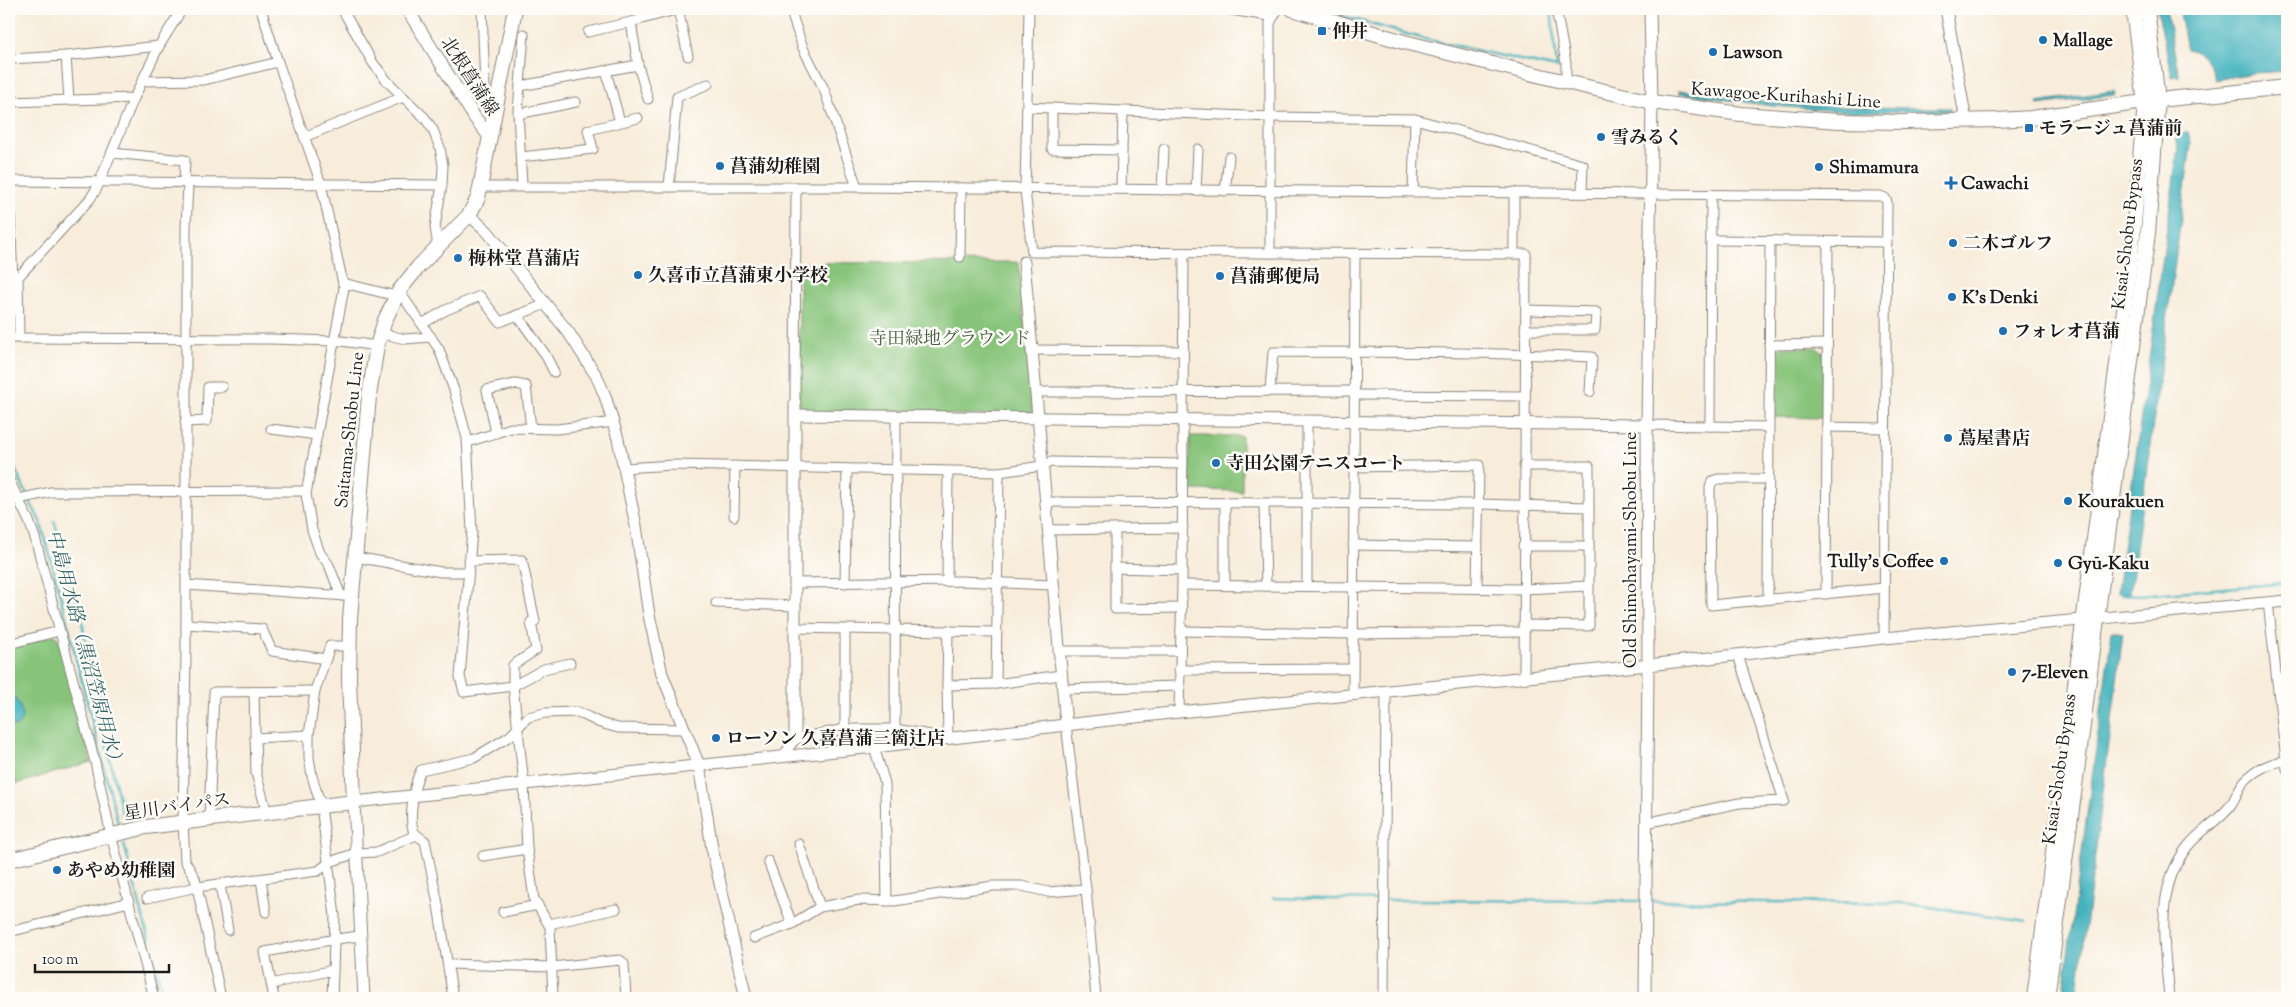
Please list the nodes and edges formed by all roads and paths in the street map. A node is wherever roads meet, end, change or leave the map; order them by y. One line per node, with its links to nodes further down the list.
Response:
1 (182, 9): 22 (street)
2 (261, 9): 26 (street)
3 (342, 9): 35 (street)
4 (407, 9): 34 (main road, 北根菖蒲線)
5 (482, 9): 34 (street)
6 (515, 9): 52 (main road, Saitama-Shobu Line)
7 (678, 9): 17 (street); 24 (street)
8 (790, 9): 68 (street)
9 (1029, 9): 43 (street)
10 (1225, 9): 18 (street)
11 (1292, 9): 30 (main road, Kawagoe-Kurihashi Line)
12 (1556, 9): 30 (street)
13 (1650, 9): 42 (street, Old Shimohayami-Shobu Line)
14 (1946, 9): 50 (street)
15 (2132, 9): 39 (main road, Kisai-Shobu Bypass)
16 (2146, 9): 39 (main road, Kisai-Shobu Bypass)
17 (666, 10): 19 (street)
18 (1276, 11): 47 (street)
19 (631, 22): 20 (street); 27 (street)
20 (588, 32)
21 (524, 34): 32 (street)
22 (159, 46): 23 (street); 29 (street)
23 (66, 56): 25 (street); 38 (street)
24 (688, 56)
25 (9, 58)
26 (278, 62): 29 (street); 53 (street)
27 (638, 65): 28 (street); 37 (street)
28 (606, 70): 32 (street); 51 (street)
29 (142, 81): 36 (street)
30 (1566, 82): 42 (main road, Kawagoe-Kurihashi Line)
31 (708, 84): 67 (street)
32 (520, 86): 46 (street)
33 (2287, 88): 39 (main road, Kawagoe-Kurihashi Line)
34 (458, 92): 52 (main road, 北根菖蒲線)
35 (403, 97): 53 (street); 64 (street)
36 (134, 98): 38 (street); 57 (street)
37 (648, 99)
38 (69, 100): 40 (street)
39 (2152, 101): 50 (main road, Kawagoe-Kurihashi Line); 204 (main road, Kisai-Shobu Bypass)
40 (9, 102)
41 (576, 102): 46 (street)
42 (1652, 102): 50 (main road, Kawagoe-Kurihashi Line); 81 (street, Old Shimohayami-Shobu Line)
43 (1027, 107): 44 (street); 73 (street)
44 (1052, 109): 45 (street); 56 (street)
45 (1123, 112): 47 (street); 56 (street)
46 (518, 114): 58 (street)
47 (1272, 117): 49 (street); 77 (street)
48 (638, 118): 51 (street)
49 (1415, 119): 78 (street); 80 (street)
50 (1966, 121)
51 (620, 122): 58 (street)
52 (489, 136): 69 (main road, Saitama-Shobu Line)
53 (304, 137): 63 (street)
54 (1164, 148): 74 (street)
55 (1198, 149): 75 (street)
56 (1122, 150): 72 (street)
57 (112, 153): 61 (street); 62 (street)
58 (521, 157): 66 (street)
59 (1230, 157): 76 (street)
60 (9, 181): 61 (street)
61 (99, 182): 62 (street); 95 (street)
62 (186, 183): 63 (street); 106 (street)
63 (321, 184): 64 (street); 96 (street)
64 (442, 185): 88 (street)
65 (9, 186): 95 (street)
66 (522, 186): 67 (street); 69 (street)
67 (669, 186): 70 (street)
68 (857, 186): 70 (street); 71 (street)
69 (481, 187): 83 (main road, Saitama-Shobu Line)
70 (796, 187): 123 (street)
71 (961, 188): 73 (street); 93 (street)
72 (1121, 189): 73 (street); 74 (street)
73 (1025, 190): 89 (street)
74 (1162, 190): 75 (street)
75 (1196, 190): 76 (street)
76 (1224, 191): 77 (street)
77 (1271, 192): 78 (street); 90 (street)
78 (1413, 192): 79 (street)
79 (1514, 192): 80 (street); 92 (street)
80 (1582, 192): 81 (street)
81 (1650, 193): 82 (street); 132 (street, Old Shimohayami-Shobu Line)
82 (1711, 194): 84 (street); 87 (street)
83 (469, 216): 88 (main road, Saitama-Shobu Line); 98 (street)
84 (1712, 240): 85 (street); 133 (street)
85 (1770, 241): 86 (street); 109 (street)
86 (1828, 242): 87 (street); 110 (street)
87 (1887, 242): 137 (street)
88 (438, 247): 97 (main road, Saitama-Shobu Line)
89 (1184, 253): 90 (street); 112 (street)
90 (1270, 253): 91 (street)
91 (1355, 254): 92 (street); 113 (street)
92 (1514, 254): 99 (street)
93 (960, 257)
94 (1024, 262): 111 (street)
95 (13, 282): 105 (street)
96 (342, 283): 97 (street); 107 (street)
97 (398, 294): 101 (street); 108 (main road, Saitama-Shobu Line)
98 (546, 304): 100 (street); 129 (street)
99 (1526, 310): 102 (street); 102 (street)
100 (516, 315): 101 (street); 115 (street)
101 (422, 324): 103 (street)
102 (1525, 330): 114 (street)
103 (431, 337): 108 (street); 141 (street)
104 (9, 338): 105 (street)
105 (19, 338): 106 (street)
106 (186, 340): 107 (street); 128 (street)
107 (334, 340): 108 (street); 140 (street)
108 (378, 340): 175 (main road, Saitama-Shobu Line)
109 (1769, 344): 110 (street); 134 (street)
110 (1827, 344): 135 (street)
111 (1032, 350): 112 (street); 119 (street)
112 (1183, 351): 117 (street)
113 (1354, 352): 114 (street); 118 (street); 121 (street)
114 (1525, 353): 120 (street); 122 (street)
115 (554, 372)
116 (222, 387): 128 (street)
117 (1183, 391): 118 (street); 119 (street); 126 (street)
118 (1270, 391): 121 (street)
119 (1035, 392): 125 (street)
120 (1590, 392)
121 (1354, 393): 122 (street); 130 (street)
122 (1525, 396): 131 (street)
123 (796, 409): 124 (street); 144 (street)
124 (896, 417): 125 (street); 150 (street)
125 (1038, 418): 126 (street); 145 (street)
126 (1183, 420): 127 (street); 142 (street)
127 (1307, 421): 130 (street); 163 (street)
128 (186, 422): 156 (street)
129 (614, 422): 136 (street); 148 (street)
130 (1354, 422): 131 (street); 147 (street)
131 (1524, 422): 132 (street); 146 (street)
132 (1647, 425): 133 (street); 223 (street, Old Shimohayami-Shobu Line)
133 (1710, 426): 134 (street)
134 (1768, 427): 153 (street)
135 (1827, 427): 137 (street); 196 (street)
136 (531, 428): 139 (street); 139 (street)
137 (1885, 428): 194 (street)
138 (271, 429): 140 (street)
139 (496, 433): 141 (street)
140 (317, 435): 155 (street)
141 (468, 442): 176 (street)
142 (1183, 464): 145 (street); 159 (street)
143 (735, 466): 144 (street); 148 (street); 167 (street)
144 (795, 466): 149 (street); 182 (street)
145 (1042, 466): 152 (street); 158 (street)
146 (1524, 466): 165 (street); 166 (street)
147 (1354, 467): 162 (street); 164 (street)
148 (624, 468): 239 (street)
149 (847, 469): 150 (street); 183 (street)
150 (896, 471): 151 (street); 184 (street)
151 (948, 472): 152 (street); 180 (street)
152 (999, 472): 181 (street)
153 (1767, 479): 198 (street); 198 (street)
154 (9, 480): 157 (street)
155 (306, 491): 156 (street); 197 (street)
156 (185, 492): 157 (street); 188 (street)
157 (16, 499): 210 (street)
158 (1045, 502): 159 (street); 170 (street)
159 (1183, 504): 160 (street); 168 (street)
160 (1225, 504): 161 (street); 187 (street)
161 (1264, 504): 163 (street); 189 (street)
162 (1478, 504): 164 (street); 165 (street); 174 (street)
163 (1307, 505): 164 (street); 190 (street)
164 (1353, 505): 171 (street)
165 (1524, 506): 166 (street); 172 (street)
166 (1589, 507): 173 (street)
167 (734, 516)
168 (1183, 528): 169 (street); 178 (street)
169 (1116, 529): 170 (street); 177 (street)
170 (1048, 530): 185 (street)
171 (1353, 545): 174 (street); 192 (street)
172 (1524, 546): 173 (street); 195 (street)
173 (1589, 546): 191 (street)
174 (1478, 547): 193 (street)
175 (354, 557): 179 (street); 197 (main road, Saitama-Shobu Line)
176 (469, 561): 179 (street); 230 (street)
177 (1115, 568): 178 (street); 203 (street)
178 (1182, 570): 186 (street)
179 (468, 572): 230 (street)
180 (947, 581): 181 (street); 184 (street)
181 (998, 582): 185 (street); 213 (street)
182 (795, 583): 183 (street); 202 (street)
183 (845, 583): 184 (street)
184 (896, 583): 212 (street)
185 (1052, 584): 218 (street)
186 (1182, 585): 187 (street); 203 (street)
187 (1225, 585): 189 (street)
188 (186, 586): 197 (street); 205 (street)
189 (1266, 586): 190 (street)
190 (1307, 586): 192 (street)
191 (1589, 586): 195 (street); 207 (street)
192 (1353, 587): 193 (street); 214 (street)
193 (1477, 588): 195 (street)
194 (1884, 588): 196 (street); 215 (street)
195 (1523, 589): 207 (street)
196 (1826, 594): 198 (street)
197 (346, 596): 217 (main road, Saitama-Shobu Line)
198 (1768, 599)
199 (2287, 601): 200 (street)
200 (2268, 602): 204 (street); 250 (street)
201 (716, 603): 202 (street)
202 (795, 606): 206 (street)
203 (1182, 608): 211 (street)
204 (2091, 618): 215 (street); 303 (main road, Kisai-Shobu Bypass); 304 (main road, Kisai-Shobu Bypass)
205 (186, 624): 221 (street); 257 (street)
206 (795, 628): 208 (street); 246 (street)
207 (1523, 628): 214 (street); 227 (street)
208 (845, 630): 212 (street); 240 (street)
209 (948, 630): 212 (street); 213 (street); 229 (street)
210 (59, 631): 216 (street); 259 (street)
211 (1181, 631): 214 (street); 219 (street)
212 (896, 632): 241 (street)
213 (997, 632): 228 (street)
214 (1353, 634): 224 (street)
215 (1884, 638): 220 (street)
216 (9, 644)
217 (349, 646): 221 (street); 253 (main road, Saitama-Shobu Line)
218 (1058, 651): 219 (street); 226 (street)
219 (1180, 651): 225 (street)
220 (1738, 655): 223 (street); 258 (street)
221 (326, 659): 233 (street)
222 (570, 663): 230 (street)
223 (1648, 665): 227 (street); 258 (street, Old Shimohayami-Shobu Line)
224 (1352, 669): 225 (street); 236 (street)
225 (1179, 670): 231 (street)
226 (1061, 675): 228 (street); 232 (street)
227 (1524, 677): 234 (street)
228 (996, 684): 229 (street)
229 (947, 685): 245 (street)
230 (513, 686): 242 (street)
231 (1180, 686): 232 (street); 237 (street)
232 (1062, 689): 238 (street)
233 (315, 691): 235 (street); 243 (street)
234 (1386, 691): 236 (street); 301 (street)
235 (254, 692): 244 (street); 256 (street)
236 (1353, 694): 237 (street)
237 (1179, 712): 238 (street)
238 (1066, 724): 245 (street); 271 (street)
239 (683, 729): 242 (street); 249 (street)
240 (845, 729): 241 (street); 246 (street)
241 (895, 729): 245 (street)
242 (519, 730): 251 (street); 252 (street)
243 (309, 735): 244 (street); 254 (street)
244 (255, 738): 255 (street)
245 (948, 738): 247 (street)
246 (794, 739): 248 (street)
247 (874, 747): 248 (street); 273 (street)
248 (783, 756): 249 (street)
249 (699, 765): 251 (street); 299 (street)
250 (2287, 765): 305 (street)
251 (524, 784): 252 (street); 262 (street)
252 (413, 796): 253 (street); 260 (street)
253 (354, 802): 254 (main road, 星川バイパス); 263 (street)
254 (321, 806): 255 (main road, 星川バイパス); 267 (street)
255 (267, 813): 256 (main road, 星川バイパス)
256 (209, 820): 257 (main road, 星川バイパス)
257 (183, 822): 259 (main road, 星川バイパス); 270 (street)
258 (1646, 823): 302 (street, Old Shimohayami-Shobu Line)
259 (111, 835): 265 (main road, 星川バイパス); 274 (street)
260 (416, 835): 263 (street); 287 (street)
261 (799, 844): 276 (street)
262 (527, 849): 264 (street); 275 (street)
263 (356, 853): 267 (street); 284 (street)
264 (483, 856)
265 (9, 860)
266 (768, 861): 281 (street)
267 (330, 862): 268 (street); 286 (street)
268 (261, 879): 269 (street); 278 (street)
269 (220, 885): 270 (street); 282 (street)
270 (197, 887): 272 (street); 292 (street)
271 (1086, 889): 273 (street); 300 (street)
272 (148, 898)
273 (887, 901): 276 (street)
274 (128, 902): 283 (street); 291 (street)
275 (538, 906): 279 (street); 280 (street)
276 (820, 907): 281 (street)
277 (616, 909): 280 (street)
278 (266, 912)
279 (502, 912)
280 (549, 924): 288 (street)
281 (792, 924): 285 (street)
282 (228, 930)
283 (9, 932)
284 (360, 936): 286 (street); 295 (street)
285 (754, 938)
286 (336, 939): 289 (street); 290 (street)
287 (448, 964): 288 (street); 296 (street)
288 (552, 967): 297 (street); 298 (street)
289 (333, 970): 290 (street); 294 (street)
290 (271, 984): 293 (street)
291 (154, 998)
292 (221, 998)
293 (274, 998)
294 (332, 998)
295 (364, 998)
296 (452, 998)
297 (554, 998)
298 (626, 998)
299 (746, 998)
300 (1096, 998)
301 (1384, 998)
302 (1645, 998)
303 (2034, 998)
304 (2047, 998)
305 (2169, 998)

